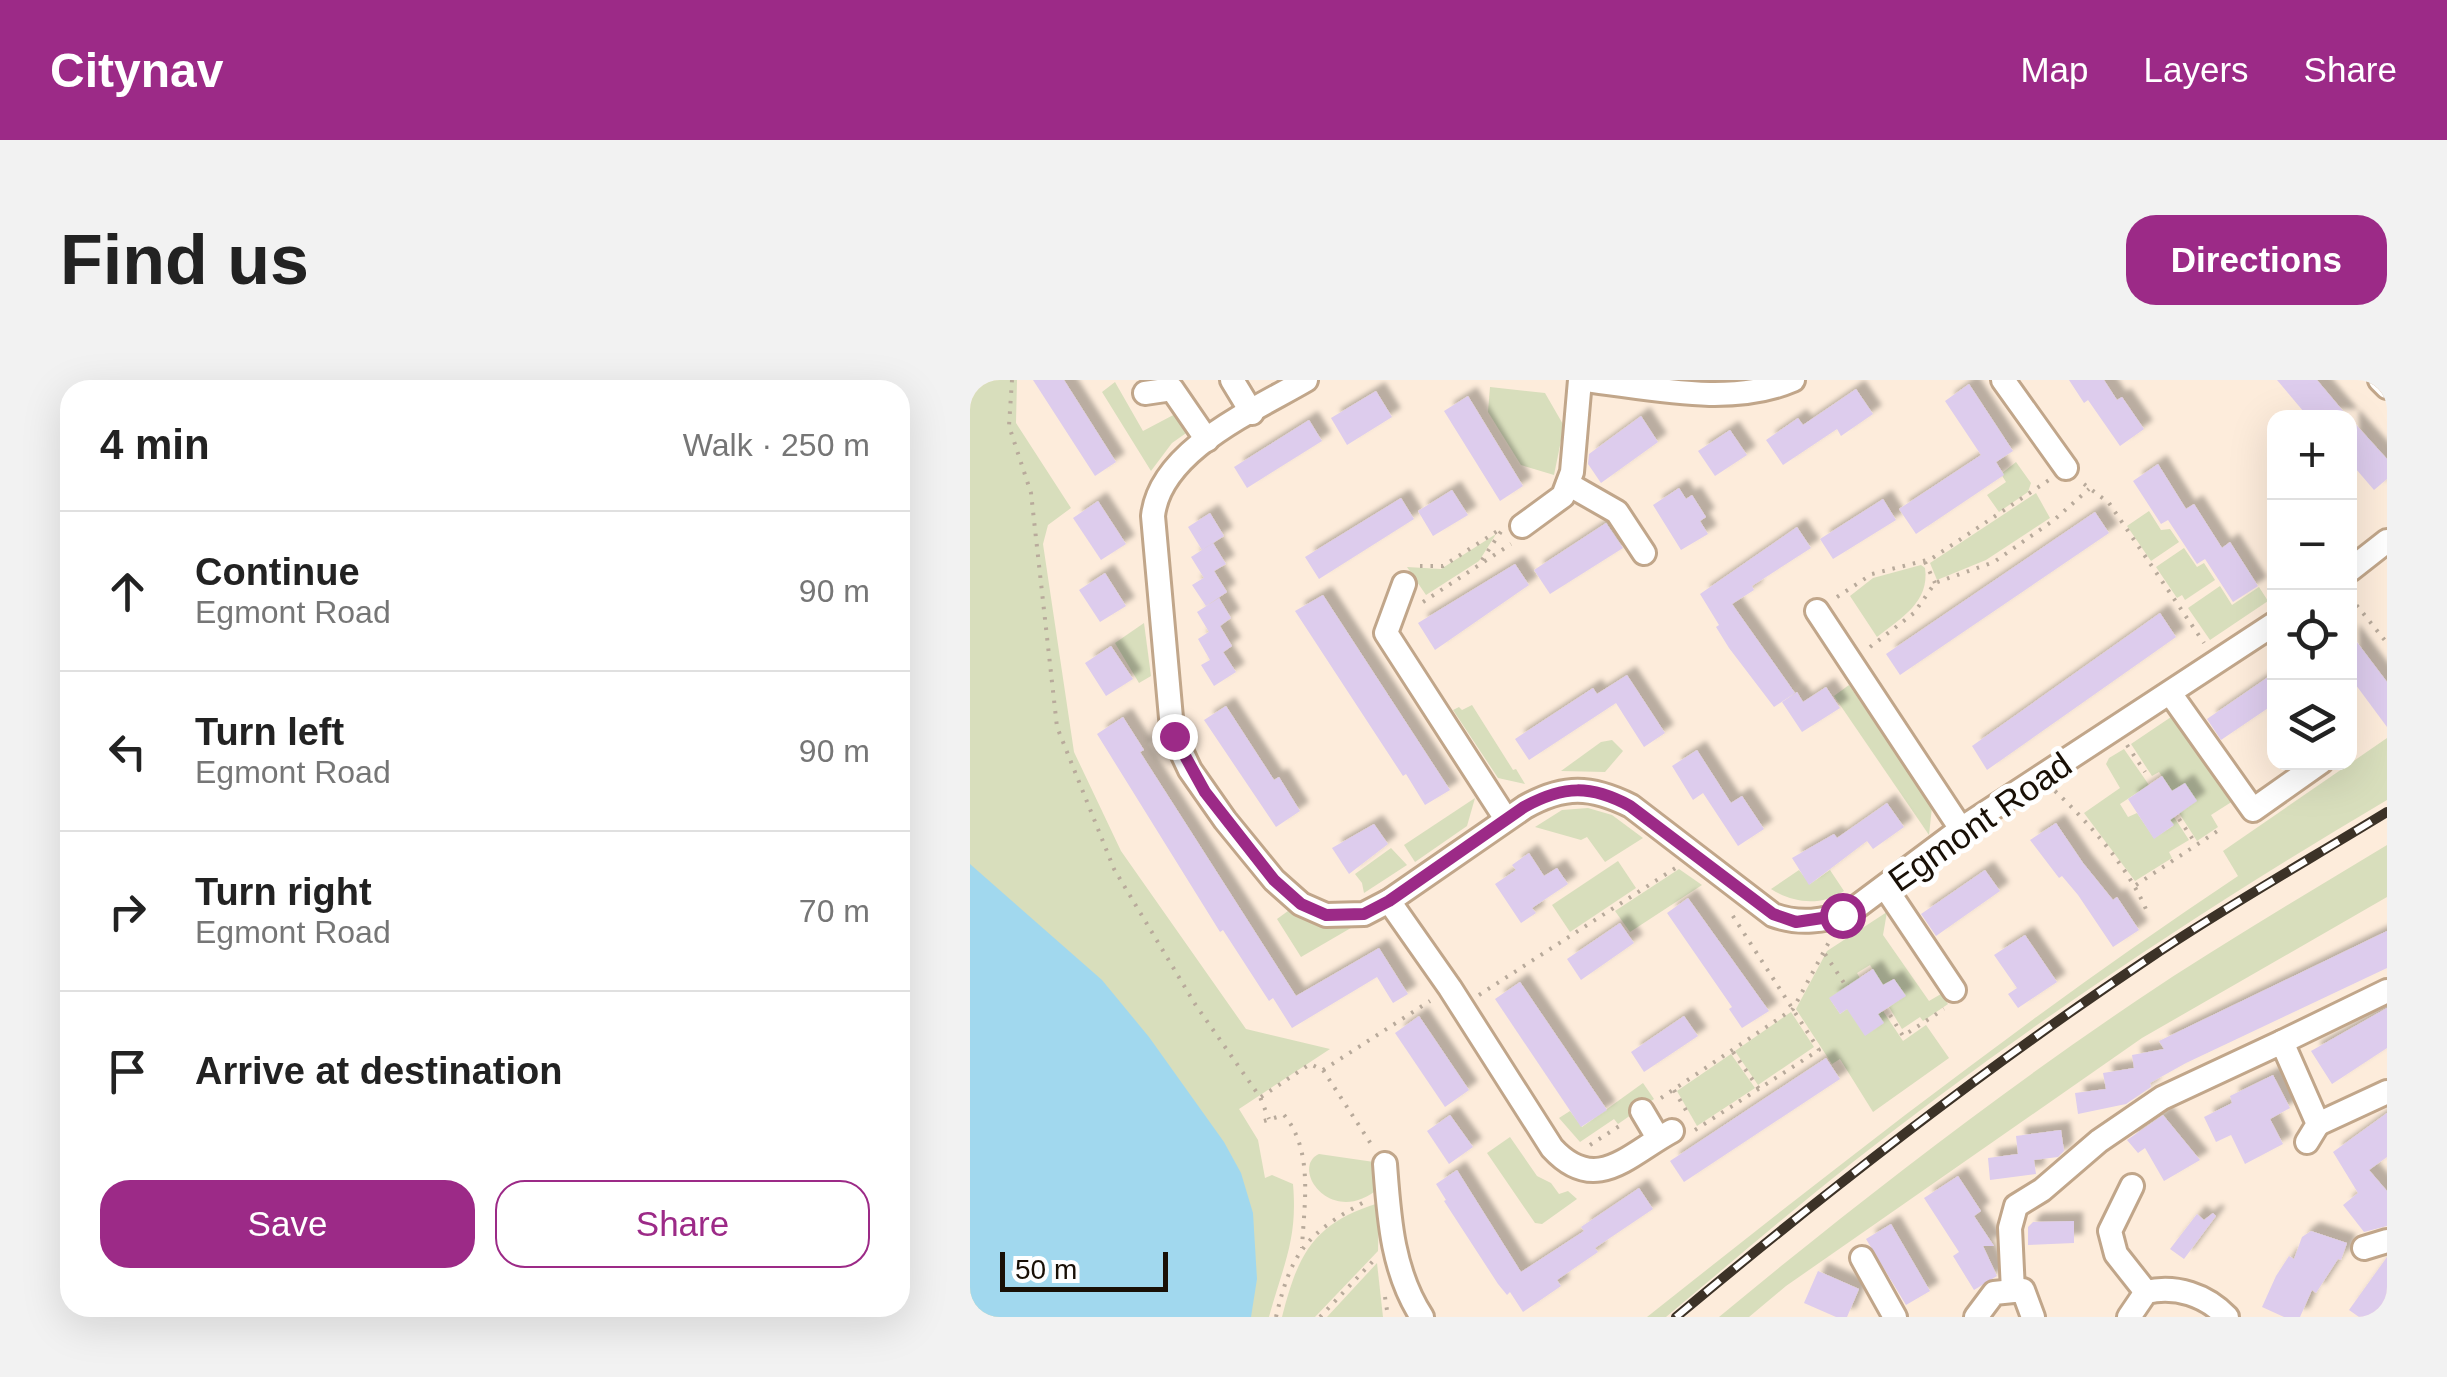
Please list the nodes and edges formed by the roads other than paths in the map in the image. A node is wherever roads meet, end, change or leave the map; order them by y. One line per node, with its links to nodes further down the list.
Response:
1 (1232, 380): 9 (street)
2 (1306, 380): 9 (street, Egmont Road)
3 (1582, 380): 4 (street); 12 (street)
4 (1794, 380)
5 (2003, 380): 11 (street)
6 (2380, 380): 7 (street)
7 (2387, 388)
8 (1145, 393): 10 (street)
9 (1252, 412): 10 (street, Egmont Road)
10 (1206, 440): 25 (street, Egmont Road)
11 (2066, 468)
12 (1568, 484): 13 (street); 15 (street)
13 (1513, 526)
14 (2387, 541): 16 (street)
15 (1644, 553)
16 (2357, 565)
17 (1404, 584): 22 (street)
18 (1816, 611): 23 (street)
19 (2267, 629): 20 (street, Egmont Road)
20 (2170, 694): 21 (street); 23 (street, Egmont Road)
21 (2310, 770)
22 (1506, 819): 24 (street, Egmont Road); 25 (street, Egmont Road)
23 (1961, 829): 24 (street, Egmont Road)
24 (1885, 886): 27 (street)
25 (1389, 901): 30 (street)
26 (2387, 991): 28 (street)
27 (1950, 999)
28 (2282, 1042): 29 (street); 34 (street)
29 (2387, 1092)
30 (1642, 1110)
31 (1385, 1164): 36 (street)
32 (2132, 1186): 35 (street)
33 (1862, 1258): 37 (street)
34 (2013, 1291): 38 (street); 39 (street)
35 (2146, 1292): 40 (street); 41 (street)
36 (1422, 1317)
37 (1895, 1317)
38 (1976, 1317)
39 (2033, 1317)
40 (2129, 1317)
41 (2227, 1317)

